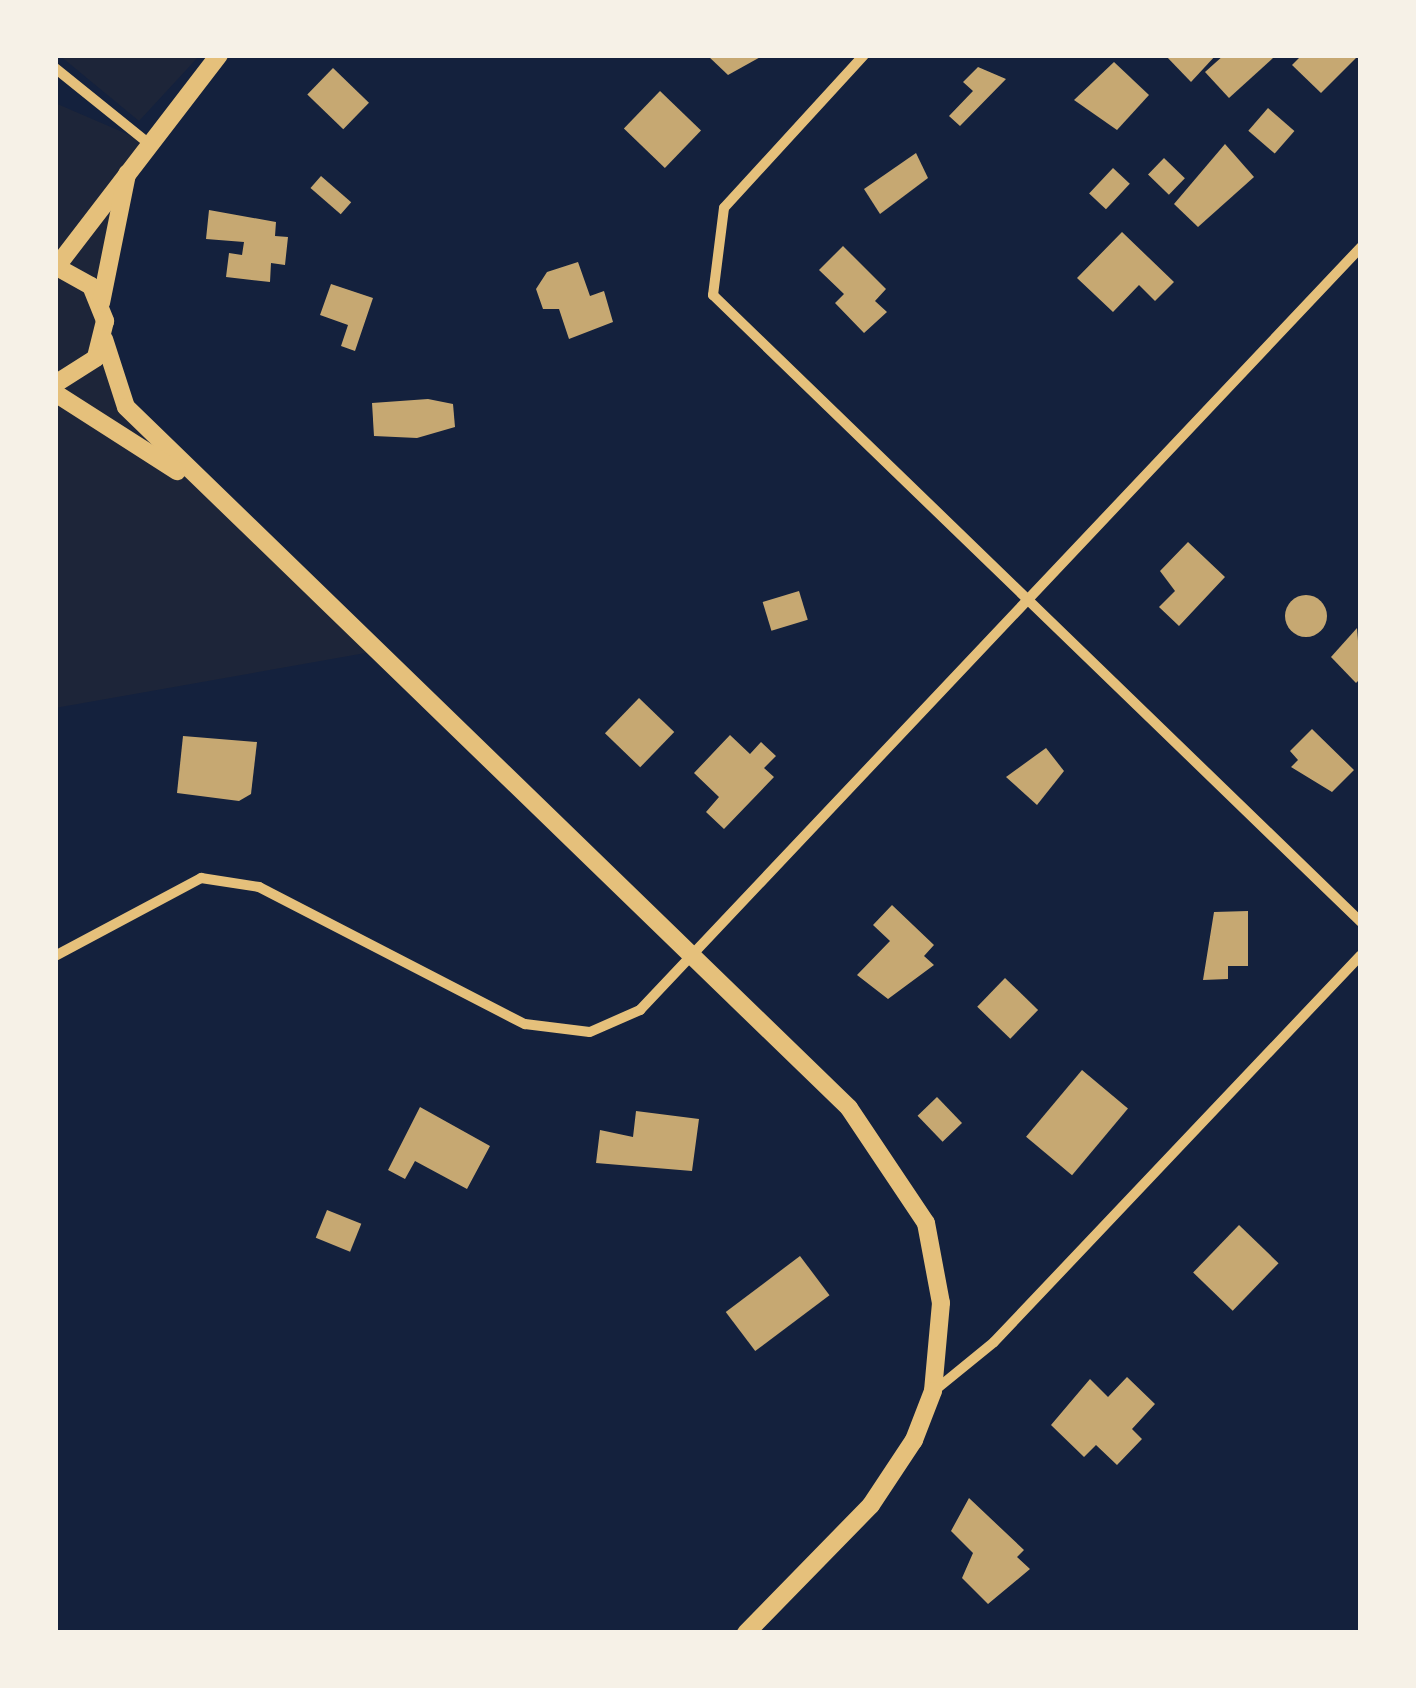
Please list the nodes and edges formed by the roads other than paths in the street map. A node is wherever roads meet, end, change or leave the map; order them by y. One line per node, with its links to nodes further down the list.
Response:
1 (219, 55): 4 (street)
2 (864, 55): 13 (street)
3 (55, 68): 4 (street)
4 (148, 143): 5 (street)
5 (130, 164): 7 (street); 8 (street)
6 (1361, 248): 13 (street)
7 (56, 266): 8 (street)
8 (101, 304): 9 (street)
9 (104, 339): 10 (street); 12 (street)
10 (55, 384)
11 (55, 393): 12 (street)
12 (200, 485): 17 (street)
13 (1029, 602): 14 (street); 17 (street)
14 (1361, 922)
15 (1361, 955): 18 (street)
16 (55, 956): 17 (street)
17 (694, 958): 18 (street)
18 (933, 1391): 19 (street)
19 (746, 1633)

